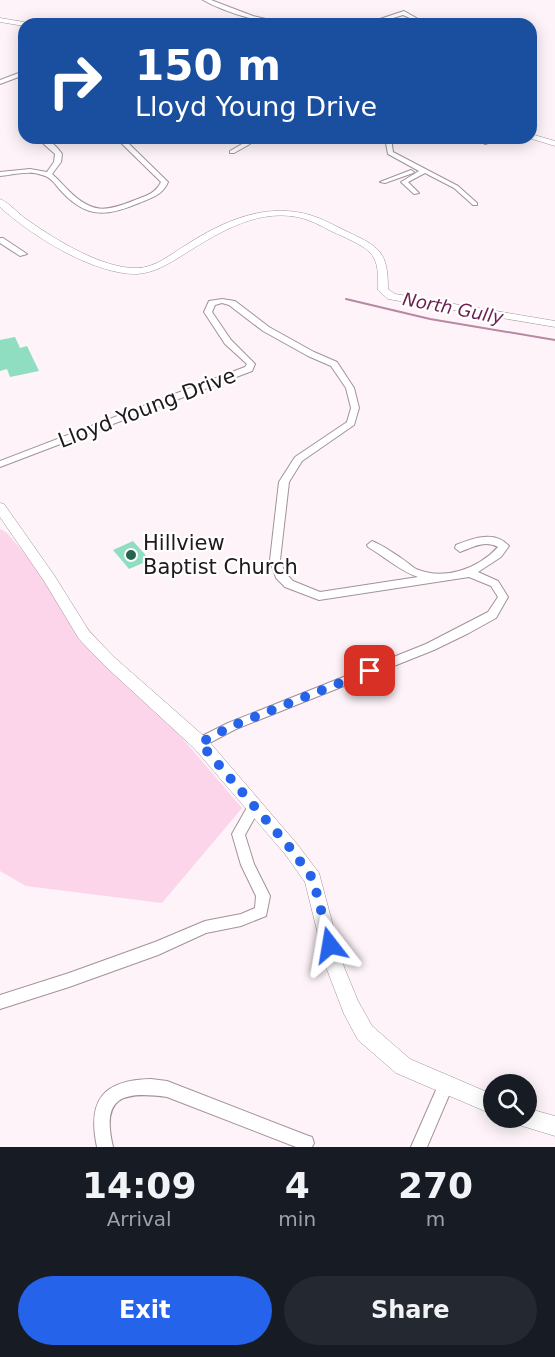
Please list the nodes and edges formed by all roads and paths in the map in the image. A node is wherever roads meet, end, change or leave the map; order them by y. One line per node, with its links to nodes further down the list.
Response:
1 (206, 0): 2 (street)
2 (257, 18)
3 (390, 18): 4 (street)
4 (413, 18)
5 (0, 20): 6 (street)
6 (18, 23)
7 (18, 74): 8 (street)
8 (0, 75)
9 (18, 75): 10 (street)
10 (0, 81)
11 (537, 138): 16 (street)
12 (49, 144): 20 (street)
13 (125, 144): 20 (street)
14 (247, 144): 17 (street)
15 (389, 144): 18 (street)
16 (555, 144)
17 (232, 152)
18 (422, 169): 21 (street); 22 (street); 24 (street)
19 (0, 174): 20 (street)
20 (48, 174)
21 (383, 182)
22 (416, 193)
23 (0, 202): 27 (street)
24 (475, 204)
25 (0, 240): 26 (street)
26 (23, 254)
27 (555, 324)
28 (0, 464): 33 (street, Lloyd Young Drive)
29 (1, 513): 34 (street)
30 (372, 545): 33 (street)
31 (460, 548): 32 (street)
32 (469, 573): 33 (street, Lloyd Young Drive); 34 (street)
33 (436, 579)
34 (200, 743): 35 (street)
35 (254, 808): 36 (street); 37 (street)
36 (0, 1002)
37 (445, 1086): 38 (street); 43 (street)
38 (483, 1101)
39 (537, 1121): 40 (street)
40 (555, 1126)
41 (306, 1143): 42 (street)
42 (105, 1147)
43 (419, 1147)

